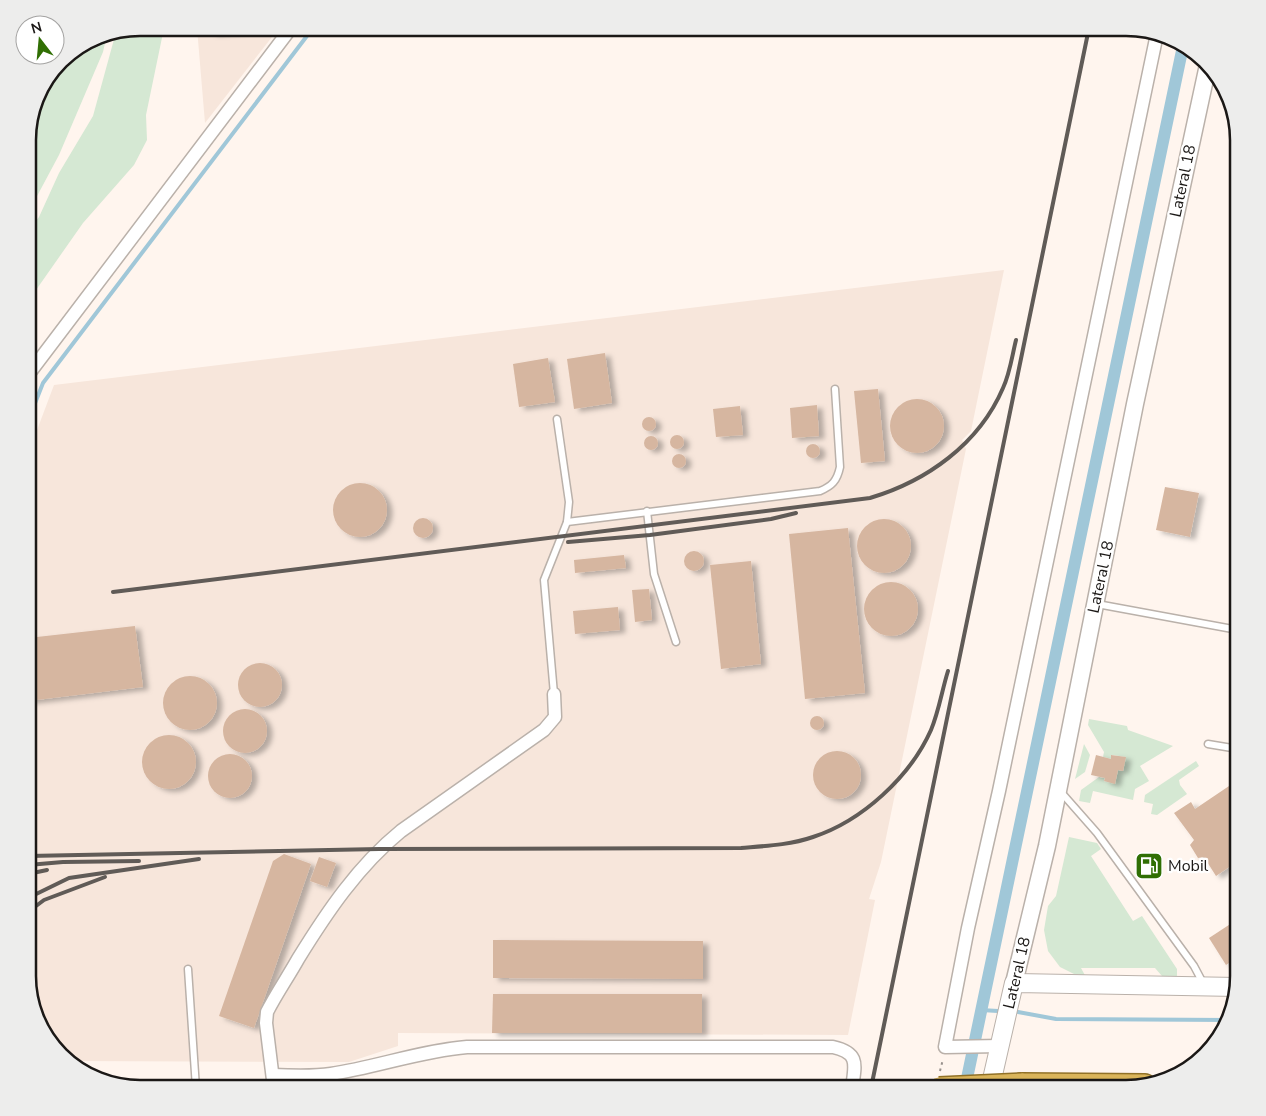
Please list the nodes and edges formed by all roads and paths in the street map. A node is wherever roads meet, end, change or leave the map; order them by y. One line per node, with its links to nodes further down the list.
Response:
1 (285, 36): 4 (street)
2 (1156, 41): 20 (street)
3 (1206, 75): 9 (street, Lateral 18)
4 (36, 364)
5 (835, 390): 7 (lane)
6 (557, 419): 8 (lane)
7 (647, 512): 8 (lane); 11 (lane)
8 (567, 522): 12 (lane)
9 (1096, 604): 10 (lane); 15 (street, Lateral 18)
10 (1230, 629)
11 (676, 642)
12 (554, 694): 22 (street)
13 (1208, 744): 14 (lane)
14 (1230, 748)
15 (1059, 790): 17 (street, Lateral 18); 18 (lane)
16 (188, 969): 23 (lane)
17 (1014, 983): 18 (main road); 21 (main road, Lateral 18)
18 (1205, 987): 19 (main road)
19 (1229, 987)
20 (950, 1046): 21 (street); 26 (path)
21 (995, 1046): 27 (main road, Lateral 18)
22 (273, 1075): 24 (street); 25 (street)
23 (195, 1080)
24 (273, 1080)
25 (853, 1080)
26 (940, 1080)
27 (991, 1080)

